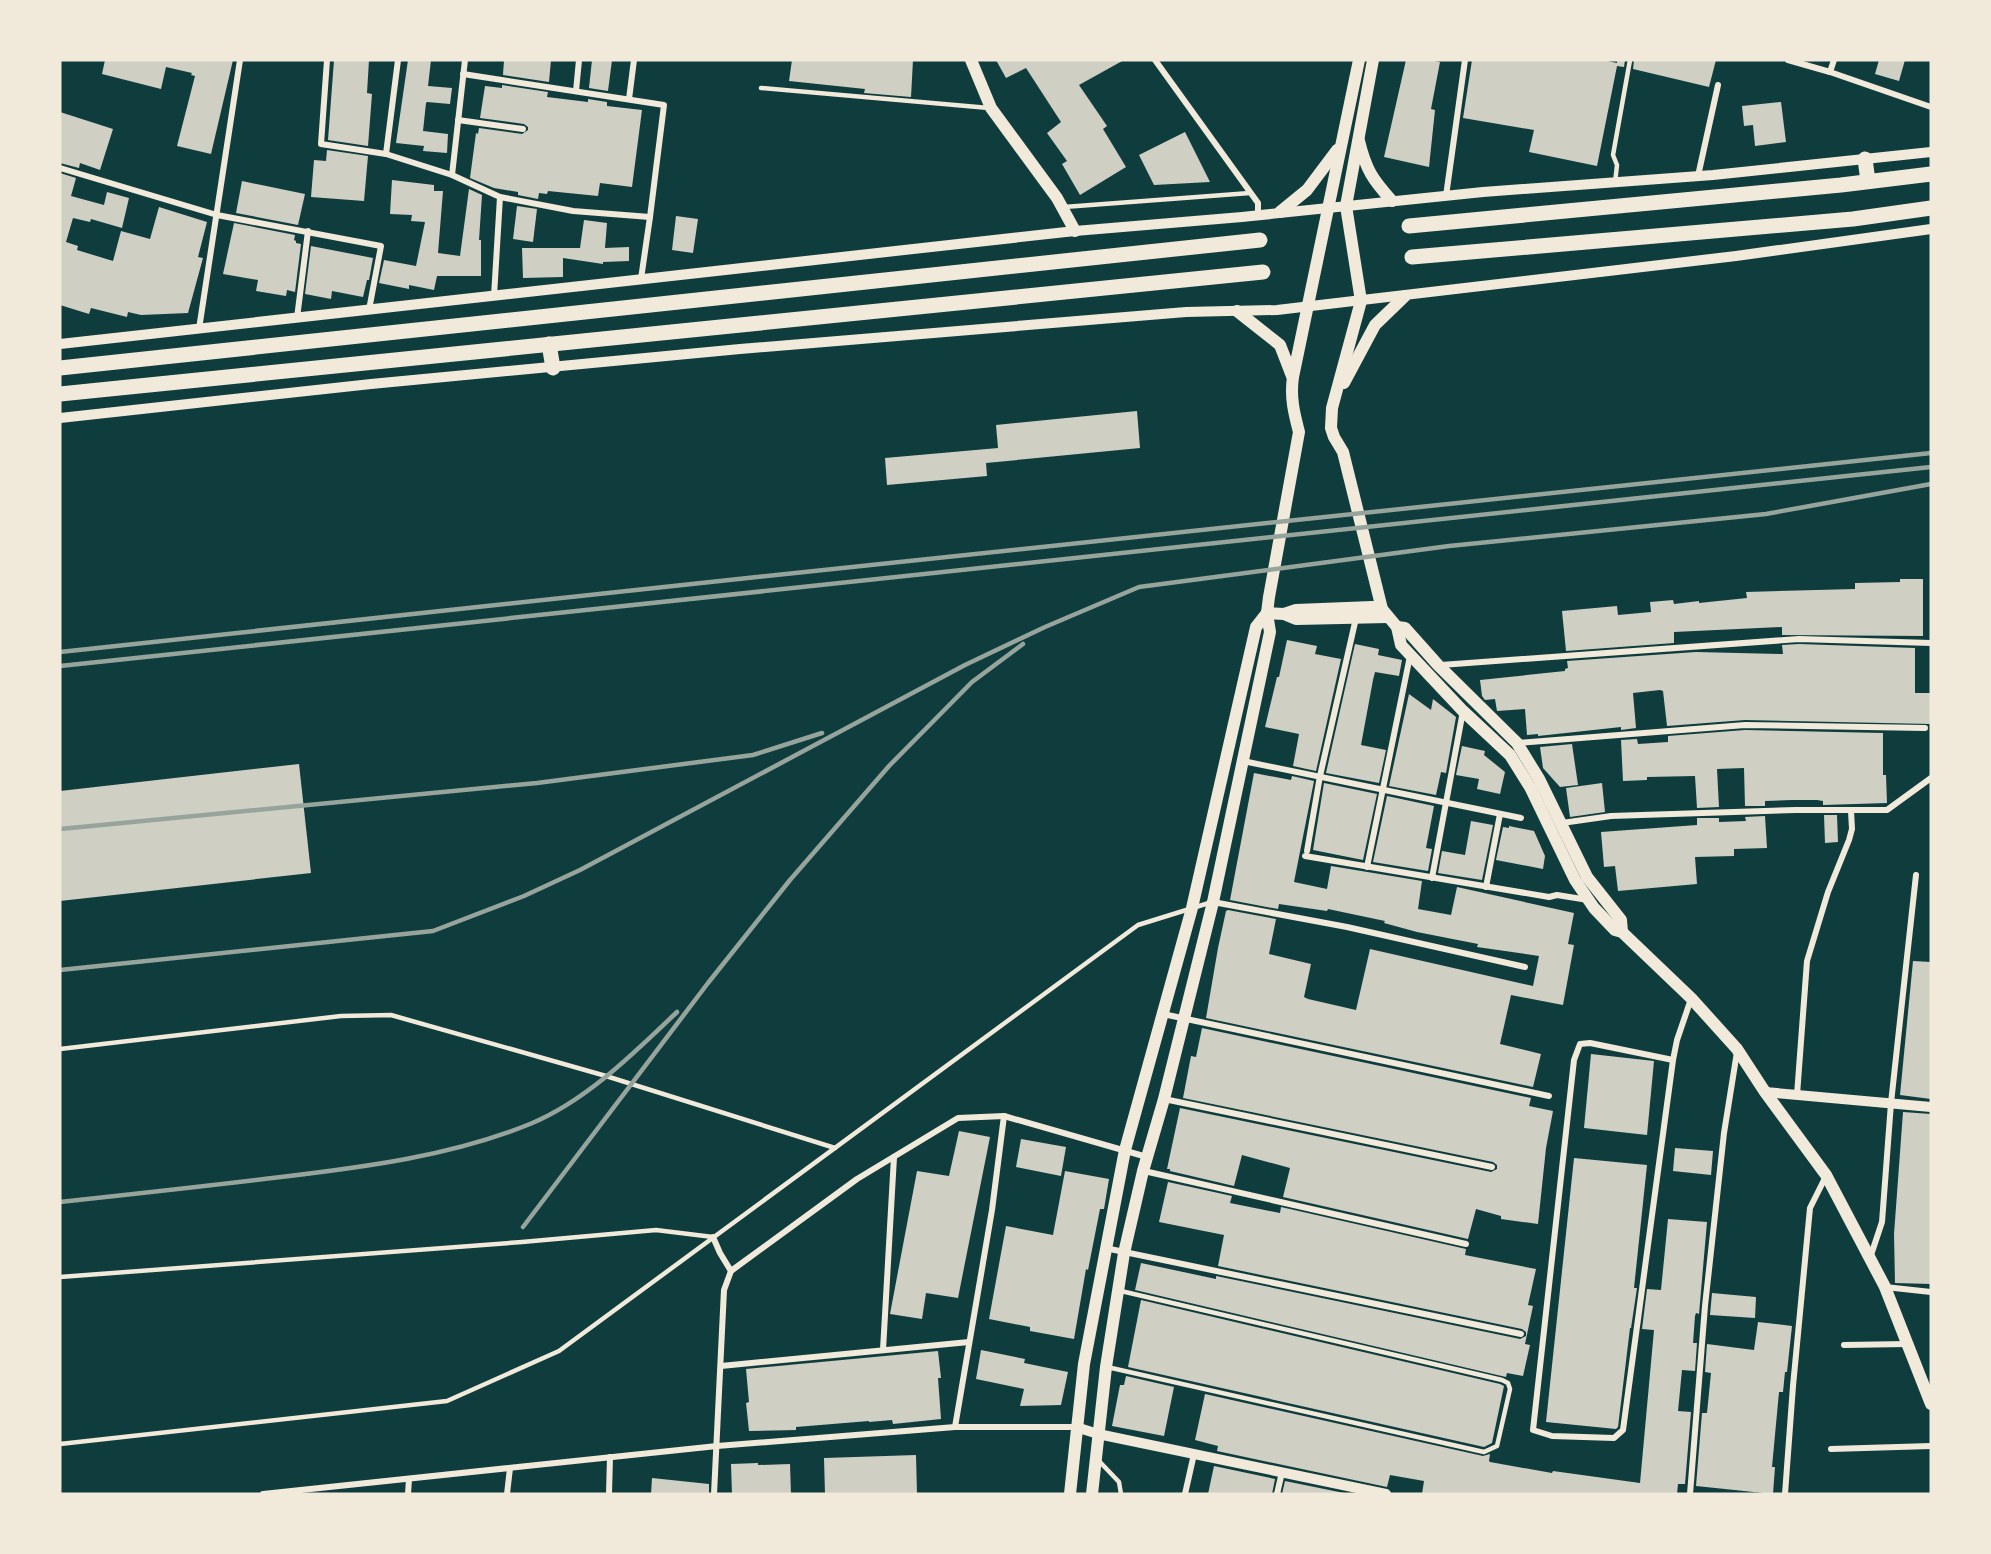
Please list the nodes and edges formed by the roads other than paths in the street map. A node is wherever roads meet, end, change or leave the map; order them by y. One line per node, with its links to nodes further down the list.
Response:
1 (240, 60): 45 (street)
2 (327, 60): 28 (street)
3 (398, 60): 28 (street)
4 (465, 60): 16 (street)
5 (579, 60): 19 (street)
6 (634, 60): 20 (street)
7 (971, 60): 22 (main road)
8 (1155, 60): 36 (street)
9 (1359, 60): 26 (main road)
10 (1372, 60): 25 (main road)
11 (1465, 60): 37 (street)
12 (1630, 60): 35 (lane)
13 (1788, 60): 15 (street)
14 (1834, 60): 15 (street)
15 (1830, 72): 21 (street)
16 (463, 74): 19 (street); 23 (street)
17 (1718, 85): 33 (street)
18 (761, 88): 22 (lane)
19 (576, 91): 20 (street)
20 (629, 99): 47 (street)
21 (1931, 107)
22 (991, 108): 41 (main road)
23 (458, 120): 24 (street); 32 (street)
24 (523, 129)
25 (1357, 134): 39 (main road); 40 (main road)
26 (1342, 141): 42 (main road); 44 (main road)
27 (1931, 152): 29 (street)
28 (386, 154): 32 (street)
29 (1865, 159): 33 (street); 34 (highway)
30 (60, 168): 45 (street)
31 (1931, 174): 34 (highway)
32 (452, 176): 38 (street)
33 (1698, 176): 35 (street)
34 (1868, 181): 48 (highway)
35 (1615, 183): 37 (street)
36 (1250, 193): 41 (lane); 46 (street)
37 (1446, 196): 39 (street)
38 (500, 197): 47 (street); 56 (street)
39 (1392, 201): 40 (street)
40 (1346, 206): 42 (street); 58 (main road)
41 (1062, 207): 51 (main road)
42 (1327, 208): 44 (street); 59 (main road)
43 (1931, 208): 53 (highway)
44 (1280, 212): 46 (street)
45 (217, 215): 50 (street); 63 (street)
46 (1258, 215): 51 (street)
47 (650, 217): 55 (street)
48 (1409, 226)
49 (1931, 229): 57 (street)
50 (308, 231): 60 (street); 62 (street)
51 (1075, 231): 55 (street)
52 (1260, 240): 66 (highway)
53 (1412, 257)
54 (1263, 272): 65 (highway)
55 (641, 279): 56 (street)
56 (494, 296): 60 (street)
57 (1405, 296): 58 (street); 70 (main road)
58 (1360, 301): 59 (street); 70 (main road)
59 (1308, 307): 61 (street); 68 (main road)
60 (369, 311): 62 (street)
61 (1237, 311): 67 (street); 68 (main road)
62 (297, 318): 63 (street)
63 (199, 330): 64 (street)
64 (60, 344)
65 (549, 344): 67 (highway); 69 (highway)
66 (60, 368)
67 (553, 368): 71 (street)
68 (1293, 377): 72 (main road)
69 (60, 394)
70 (1332, 408): 75 (main road)
71 (60, 418)
72 (1267, 613): 73 (main road); 82 (main road); 97 (main road)
73 (1284, 614): 74 (main road); 75 (main road)
74 (1356, 617): 75 (main road); 83 (street)
75 (1389, 617): 77 (main road); 78 (main road)
76 (1931, 643): 78 (street)
77 (1411, 655): 79 (main road); 85 (street)
78 (1438, 665): 81 (main road)
79 (1463, 711): 86 (street); 95 (main road)
80 (1925, 728): 81 (street)
81 (1517, 743): 90 (main road)
82 (1243, 761): 83 (street); 96 (main road)
83 (1320, 777): 85 (street); 91 (street)
84 (1931, 778): 87 (street)
85 (1384, 790): 86 (street); 91 (street)
86 (1446, 802): 88 (street); 93 (street)
87 (1851, 811): 90 (street); 107 (street)
88 (1500, 814): 89 (street); 94 (street)
89 (1521, 818)
90 (1560, 824): 98 (main road)
91 (1367, 867): 93 (street)
92 (1916, 875): 110 (street)
93 (1432, 878): 94 (street)
94 (1486, 887): 95 (street)
95 (1589, 900): 98 (main road)
96 (1213, 902): 97 (lane); 99 (street); 102 (main road)
97 (1192, 908): 101 (main road); 113 (lane)
98 (1623, 932): 100 (main road)
99 (1525, 967)
100 (1691, 999): 104 (main road); 105 (street)
101 (1163, 1014): 102 (street); 114 (main road)
102 (1184, 1019): 108 (street); 109 (main road)
103 (60, 1049): 113 (lane)
104 (1737, 1049): 106 (main road); 165 (street)
105 (1673, 1060): 105 (street)
106 (1765, 1092): 107 (street); 119 (main road)
107 (1797, 1095): 110 (street)
108 (1550, 1096)
109 (1164, 1099): 116 (main road); 117 (street)
110 (1891, 1103): 111 (street); 124 (street)
111 (1931, 1107)
112 (1004, 1116): 114 (street); 115 (street); 131 (street)
113 (835, 1148): 120 (lane)
114 (1125, 1150): 116 (street); 122 (main road)
115 (894, 1157): 125 (street); 134 (street)
116 (1147, 1157): 118 (main road)
117 (1492, 1167)
118 (1143, 1171): 121 (street); 123 (main road)
119 (1826, 1175): 124 (main road); 166 (street)
120 (714, 1238): 125 (street); 126 (lane); 142 (lane)
121 (1466, 1244)
122 (1105, 1248): 123 (street); 140 (main road)
123 (1124, 1253): 128 (main road); 130 (street)
124 (1870, 1258): 127 (main road)
125 (731, 1271): 135 (street)
126 (60, 1277)
127 (1885, 1287): 129 (street); 132 (main road)
128 (1118, 1290): 136 (main road); 136 (lane)
129 (1931, 1292)
130 (1521, 1334)
131 (969, 1342): 134 (street); 139 (street)
132 (1908, 1344): 133 (street); 137 (main road)
133 (1844, 1345)
134 (883, 1350): 135 (street)
135 (721, 1366): 143 (street)
136 (1106, 1367): 141 (main road)
137 (1925, 1375): 138 (main road)
138 (1931, 1404)
139 (955, 1427): 140 (street); 143 (street)
140 (1076, 1427): 141 (street); 159 (main road)
141 (1098, 1434): 146 (street); 148 (main road)
142 (60, 1444)
143 (717, 1446): 147 (street); 158 (street)
144 (1931, 1446): 145 (street)
145 (1831, 1449)
146 (1194, 1454): 150 (street); 162 (street)
147 (610, 1457): 149 (street); 157 (street)
148 (1096, 1459): 160 (main road); 161 (lane)
149 (510, 1468): 151 (street); 156 (street)
150 (1282, 1472): 153 (street); 163 (street)
151 (409, 1479): 152 (street); 155 (street)
152 (322, 1491): 154 (street)
153 (1360, 1491): 164 (street)
154 (263, 1494)
155 (408, 1494)
156 (507, 1494)
157 (609, 1494)
158 (714, 1494)
159 (1070, 1494)
160 (1092, 1494)
161 (1120, 1494)
162 (1185, 1494)
163 (1277, 1494)
164 (1386, 1494)
165 (1690, 1494)
166 (1785, 1494)

